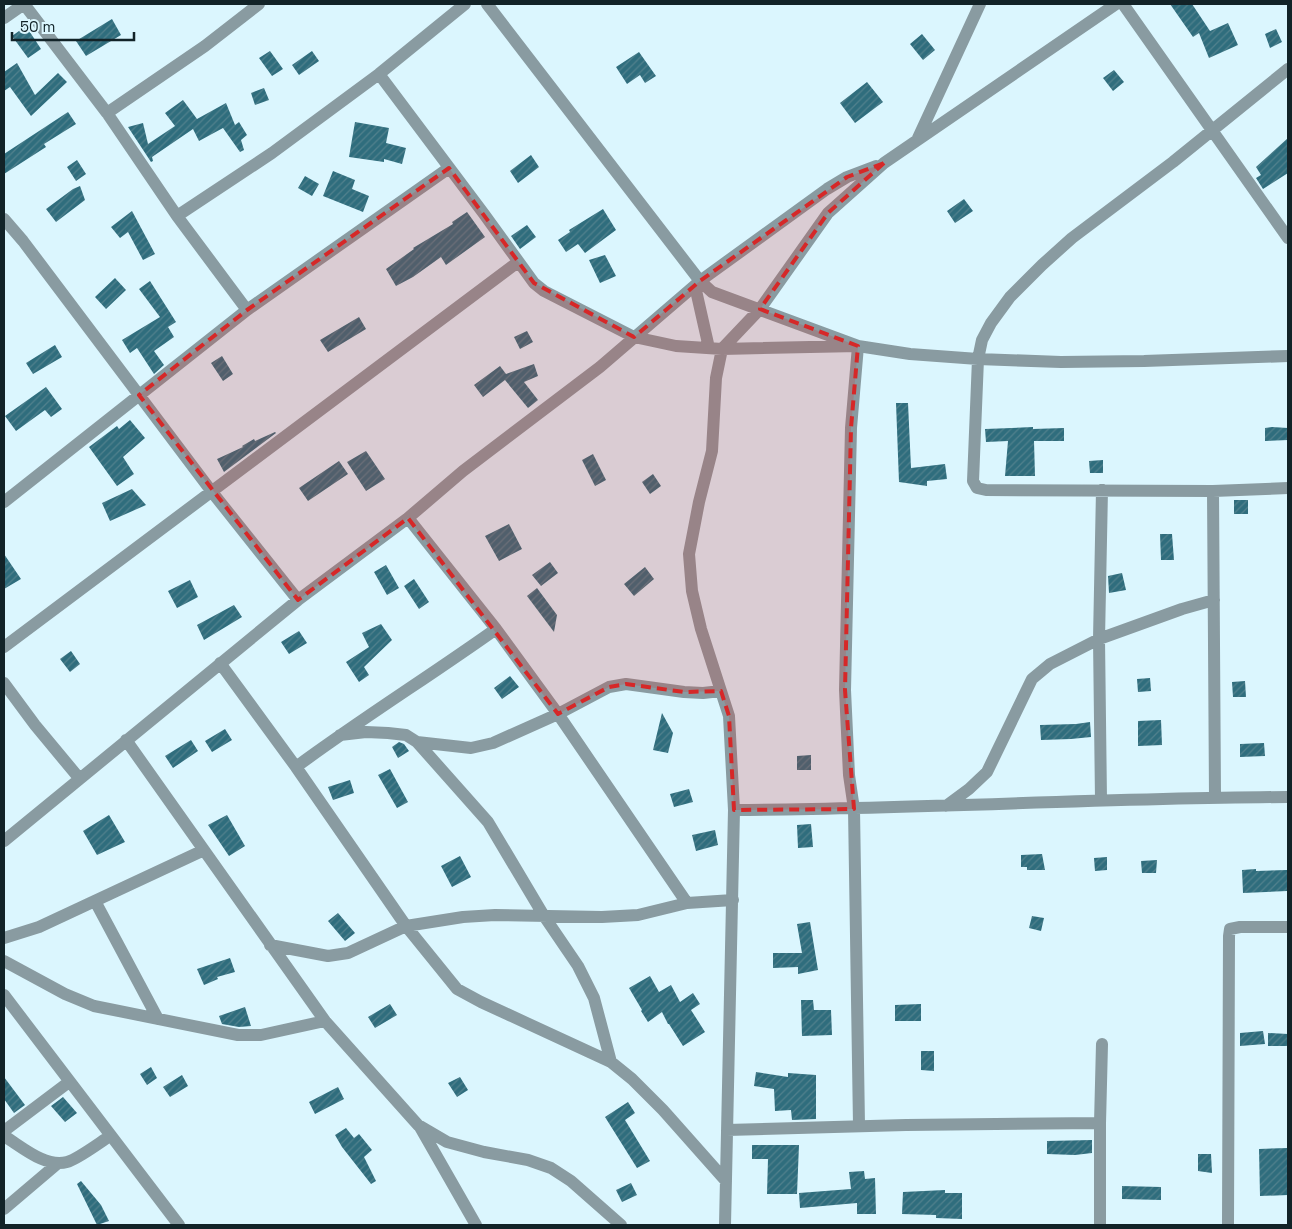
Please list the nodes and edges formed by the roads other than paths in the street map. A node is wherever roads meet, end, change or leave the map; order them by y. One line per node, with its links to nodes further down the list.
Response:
1 (24, 4): 8 (street); 11 (street)
2 (259, 4): 11 (street)
3 (464, 4): 10 (street)
4 (487, 4): 20 (street)
5 (980, 4): 13 (street)
6 (1116, 4): 13 (street)
7 (1122, 4): 12 (street)
8 (4, 18)
9 (1288, 69): 12 (street)
10 (378, 74): 15 (street); 16 (street)
11 (107, 113): 16 (street)
12 (1213, 129): 18 (street); 28 (street)
13 (918, 138): 14 (street)
14 (884, 163): 20 (street); 21 (street)
15 (449, 168): 19 (street); 22 (street)
16 (177, 216): 22 (street)
17 (4, 219): 29 (street)
18 (1288, 238)
19 (518, 262): 23 (street); 33 (street)
20 (697, 284): 21 (street); 23 (street); 25 (street)
21 (760, 309): 24 (street); 26 (street)
22 (247, 310): 29 (street)
23 (634, 338): 25 (street); 35 (street)
24 (858, 346): 26 (street); 28 (street); 54 (street)
25 (709, 348): 26 (street)
26 (722, 349): 43 (street)
27 (1288, 356): 28 (street)
28 (978, 359): 31 (street)
29 (139, 395): 33 (street); 34 (street)
30 (1288, 488): 32 (street)
31 (1102, 490): 32 (street); 39 (street)
32 (1213, 491): 37 (street)
33 (212, 492): 36 (street); 40 (street)
34 (4, 502)
35 (408, 518): 36 (street); 38 (street)
36 (298, 600): 41 (street)
37 (1214, 600): 39 (street); 51 (street)
38 (496, 629): 44 (street); 45 (street)
39 (1099, 639): 52 (street); 53 (street)
40 (4, 647)
41 (220, 663): 46 (street); 48 (street)
42 (4, 682): 49 (street)
43 (721, 691): 44 (street); 55 (street)
44 (558, 714): 47 (street); 60 (street)
45 (340, 735): 47 (street); 48 (street)
46 (126, 740): 49 (street); 57 (street)
47 (418, 742): 61 (street)
48 (296, 767): 62 (street)
49 (79, 778): 56 (street)
50 (1288, 797): 51 (street)
51 (1215, 798): 52 (street)
52 (1102, 800): 53 (street)
53 (946, 806): 54 (street)
54 (854, 809): 55 (street); 75 (street)
55 (734, 810): 59 (street)
56 (4, 841)
57 (204, 850): 58 (street); 65 (street)
58 (96, 900): 64 (street); 68 (street)
59 (733, 900): 60 (street); 76 (street)
60 (686, 903): 61 (street)
61 (544, 916): 62 (street); 71 (street)
62 (406, 926): 65 (street); 71 (street)
63 (1288, 927): 88 (street)
64 (4, 938)
65 (270, 945): 69 (street)
66 (4, 961): 68 (street)
67 (4, 995): 72 (street)
68 (158, 1019): 69 (street)
69 (324, 1022): 74 (street)
70 (1102, 1044): 73 (street)
71 (610, 1062): 81 (street)
72 (69, 1082): 77 (street); 79 (street)
73 (1100, 1124): 75 (street); 87 (street)
74 (418, 1125): 84 (street); 85 (street)
75 (859, 1125): 76 (street)
76 (727, 1130): 81 (street)
77 (4, 1131)
78 (4, 1136): 80 (street)
79 (110, 1136): 80 (street); 83 (street)
80 (56, 1164): 82 (street)
81 (726, 1181): 86 (street)
82 (4, 1209)
83 (179, 1225)
84 (476, 1225)
85 (621, 1225)
86 (726, 1225)
87 (1100, 1225)
88 (1228, 1225)

